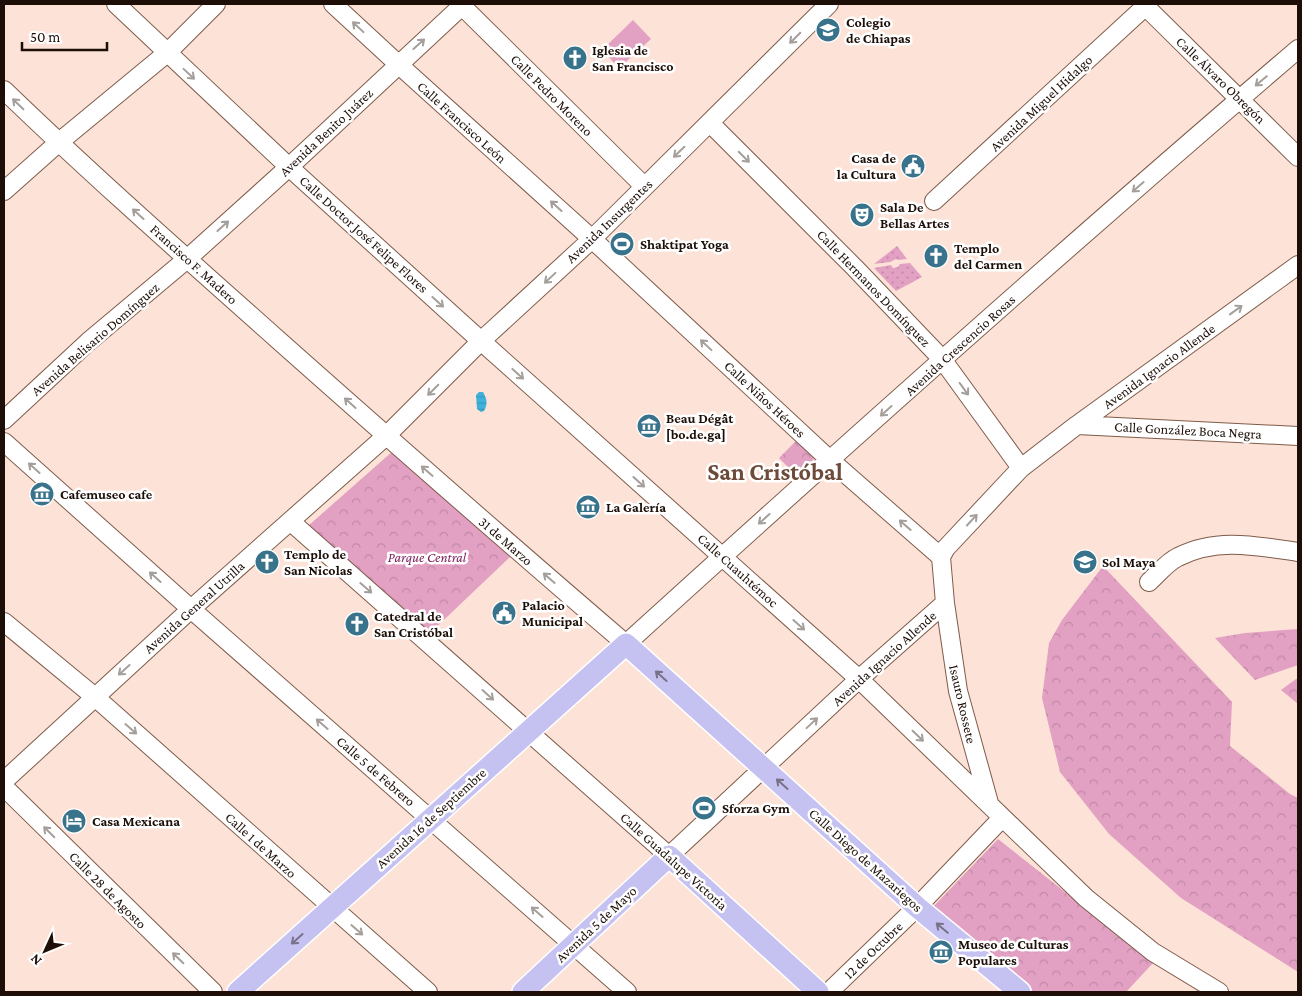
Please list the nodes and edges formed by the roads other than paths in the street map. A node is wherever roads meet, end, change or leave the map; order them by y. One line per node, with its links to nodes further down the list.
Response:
1 (116, 4): 8 (street, Calle Doctor José Felipe Flores)
2 (216, 4): 8 (street)
3 (333, 4): 9 (street, Calle Francisco León, one-way to 3)
4 (462, 4): 9 (street, Avenida Benito Juárez, one-way to 4); 16 (street, Calle Pedro Moreno)
5 (829, 4): 12 (street, Avenida Insurgentes, one-way to 12)
6 (1145, 5): 11 (street, Calle Álvaro Obregón); 18 (street, Avenida Miguel Hidalgo)
7 (1298, 49): 11 (street, Avenida Crescencio Rosas, one-way to 11)
8 (167, 53): 13 (street); 15 (street, Calle Doctor José Felipe Flores, one-way to 15)
9 (398, 64): 15 (street, Avenida Benito Juárez); 19 (street, Calle Francisco León, one-way to 9)
10 (4, 90): 13 (street, Francisco F. Madero, one-way to 10)
11 (1240, 99): 14 (street, Calle Álvaro Obregón); 23 (street, Avenida Crescencio Rosas, one-way to 23)
12 (710, 123): 16 (street, Avenida Insurgentes, one-way to 16); 23 (street, Calle Hermanos Domínguez, one-way to 23)
13 (58, 143): 17 (street); 20 (street, Francisco F. Madero, one-way to 13)
14 (1298, 157)
15 (290, 167): 20 (street, Avenida Benito Juárez, one-way to 15); 22 (street, Calle Doctor José Felipe Flores, one-way to 22)
16 (644, 186): 19 (street, Avenida Insurgentes)
17 (4, 191)
18 (934, 202)
19 (592, 239): 22 (street, Avenida Insurgentes, one-way to 22); 29 (street, Calle Niños Héroes, one-way to 19)
20 (187, 259): 24 (street, Avenida Belisario Domínguez); 26 (street, Francisco F. Madero, one-way to 20)
21 (1298, 265): 25 (street, Avenida Ignacio Allende, one-way to 21)
22 (481, 341): 26 (street, Avenida Insurgentes, one-way to 26); 33 (street, Calle Cuauhtémoc, one-way to 33)
23 (942, 359): 29 (street, Avenida Crescencio Rosas, one-way to 29); 30 (street, Calle Hermanos Domínguez, one-way to 30)
24 (4, 420)
25 (1077, 425): 27 (street, Calle González Boca Negra); 30 (street, Avenida Ignacio Allende)
26 (386, 436): 31 (street, Avenida General Utrilla); 39 (street, 31 de Marzo, one-way to 26)
27 (1298, 436)
28 (4, 442): 37 (street, Calle 5 de Febrero, one-way to 28)
29 (830, 460): 33 (street, Avenida Crescencio Rosas, one-way to 33); 34 (street, Calle Niños Héroes, one-way to 29)
30 (1021, 468): 34 (street, Avenida Ignacio Allende, one-way to 30)
31 (290, 521): 37 (street, Avenida General Utrilla); 42 (street, Calle Guadalupe Victoria, one-way to 42)
32 (1298, 552): 35 (street)
33 (723, 556): 39 (street, Avenida Crescencio Rosas); 40 (street, Calle Cuauhtémoc, one-way to 40)
34 (941, 557): 36 (street, Avenida Ignacio Allende)
35 (1149, 582)
36 (945, 603): 40 (street, Avenida Ignacio Allende); 46 (street, Isauro Rossete)
37 (191, 609): 41 (street, Avenida General Utrilla, one-way to 41); 48 (street, Calle 5 de Febrero, one-way to 37)
38 (4, 622): 41 (street, Calle 1 de Marzo)
39 (626, 644): 42 (main road, Avenida 16 de Septiembre); 43 (main road, Calle Diego de Mazariegos, one-way to 39)
40 (859, 679): 43 (street, Avenida Ignacio Allende, one-way to 40); 46 (street, Calle Cuauhtémoc, one-way to 46)
41 (95, 697): 44 (street, Avenida General Utrilla); 51 (street, Calle 1 de Marzo, one-way to 51)
42 (529, 731): 48 (main road, Avenida 16 de Septiembre); 49 (street, Calle Guadalupe Victoria)
43 (764, 768): 49 (street, Avenida Ignacio Allende); 50 (main road, Calle Diego de Mazariegos, one-way to 43)
44 (4, 781)
45 (4, 787): 53 (street, Calle 28 de Agosto, one-way to 45)
46 (989, 803): 47 (street, Calle Cuauhtémoc)
47 (1002, 818): 50 (street, 12 de Octubre); 61 (street, Calle Cuauhtémoc)
48 (430, 819): 51 (main road, Avenida 16 de Septiembre); 52 (street, Calle 5 de Febrero, one-way to 48)
49 (669, 856): 52 (main road, Avenida 5 de Mayo); 58 (main road, Calle Guadalupe Victoria)
50 (917, 907): 59 (street, 12 de Octubre); 60 (main road, Calle Diego de Mazariegos, one-way to 50)
51 (332, 908): 54 (main road, Avenida 16 de Septiembre, one-way to 54); 55 (street, Calle 1 de Marzo, one-way to 55)
52 (574, 944): 56 (main road, Avenida 5 de Mayo); 57 (street, Calle 5 de Febrero)
53 (213, 992)
54 (238, 992)
55 (428, 992)
56 (523, 992)
57 (627, 992)
58 (818, 992)
59 (829, 992)
60 (1020, 992)
61 (1219, 992)

